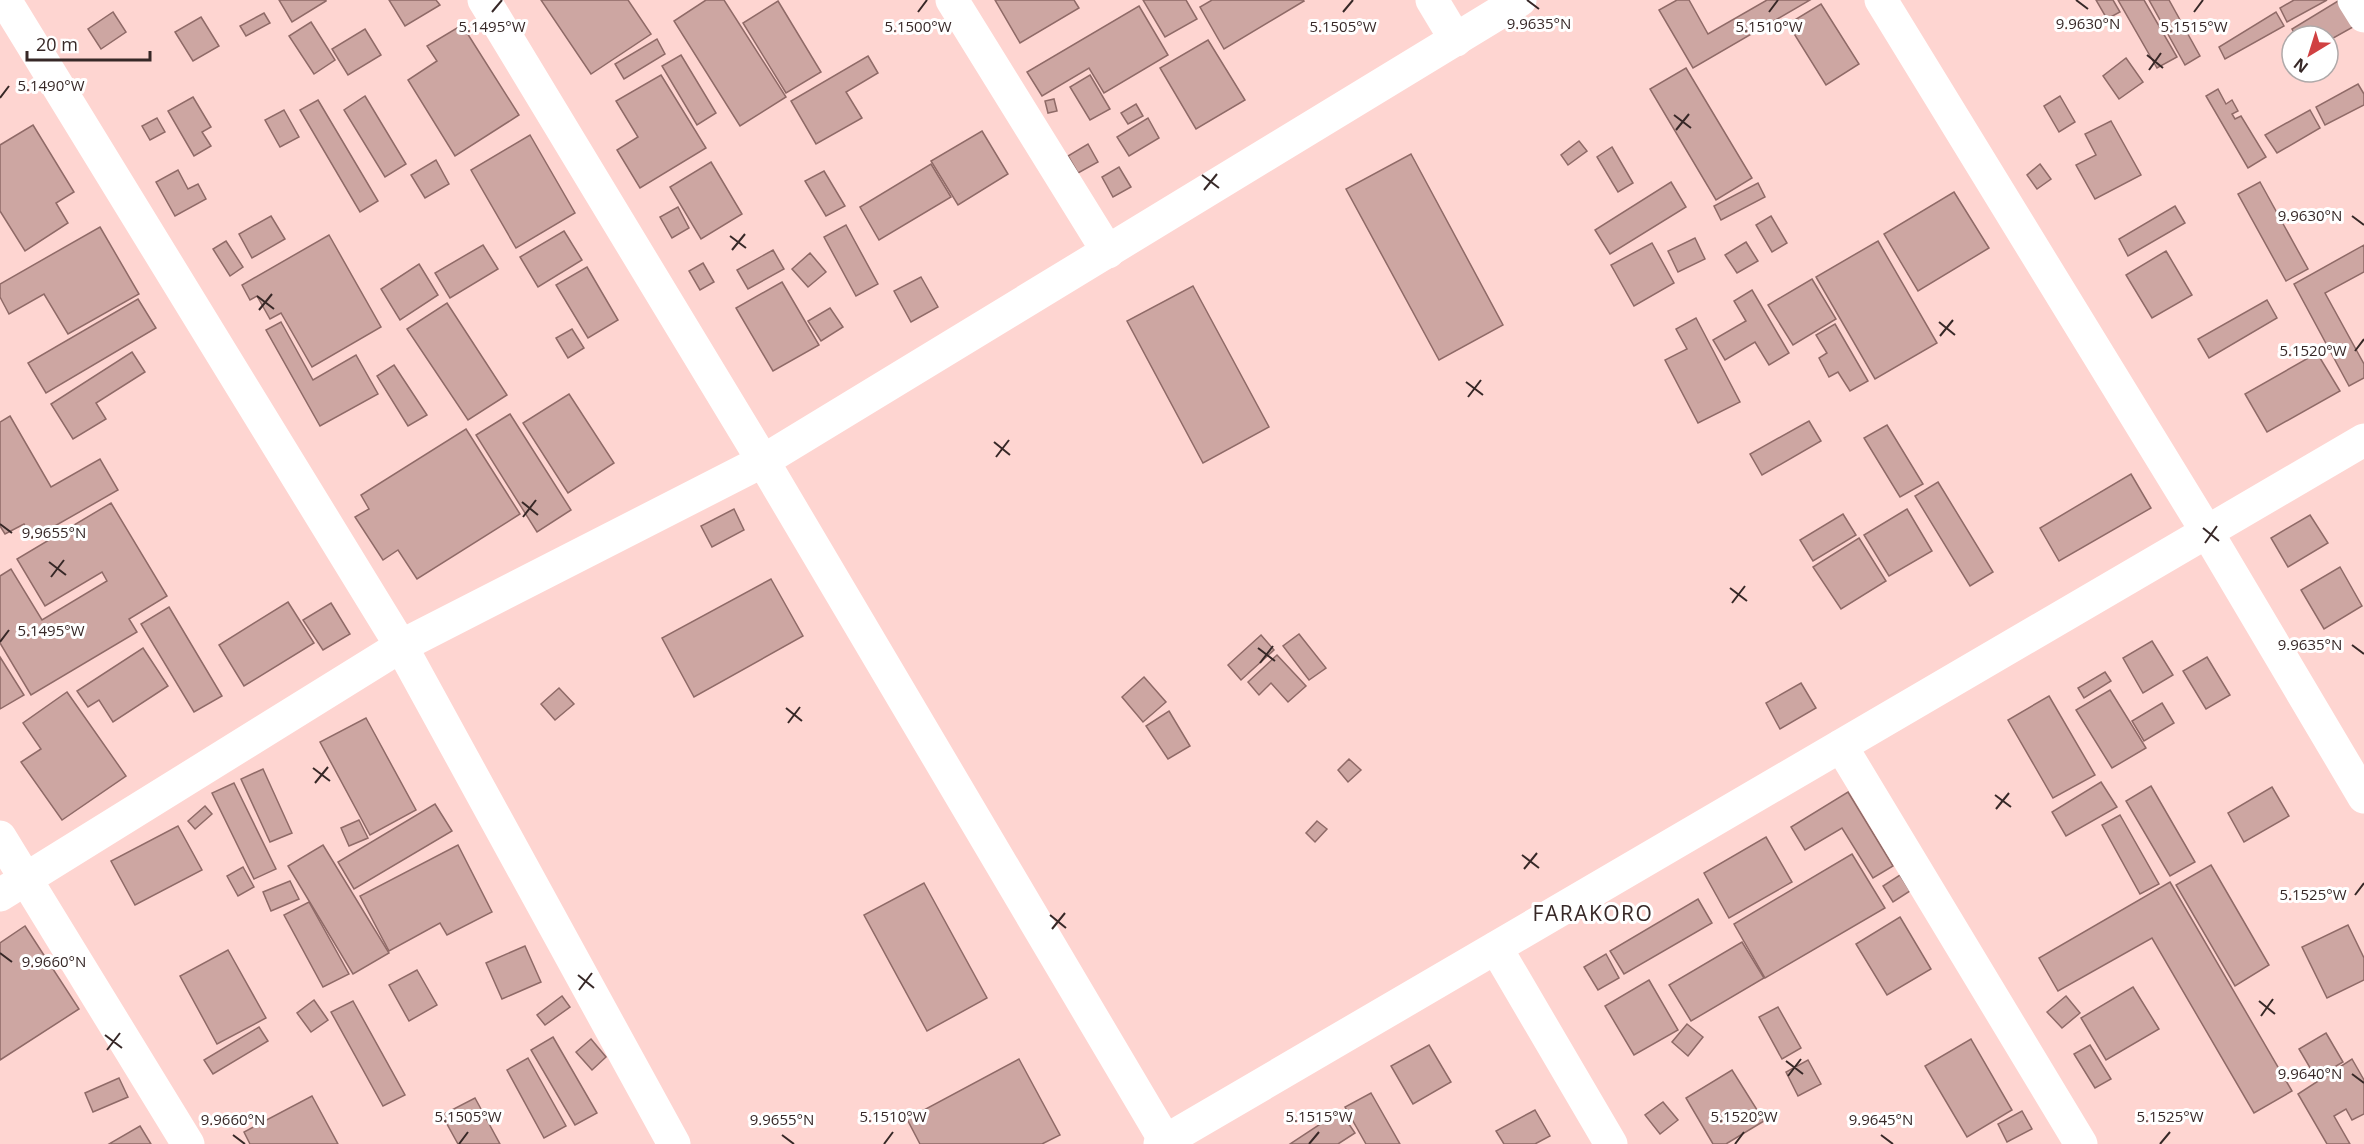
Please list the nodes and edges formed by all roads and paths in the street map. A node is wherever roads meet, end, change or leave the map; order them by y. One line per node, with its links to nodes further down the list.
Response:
1 (5, 0): 14 (street)
2 (484, 0): 12 (street)
3 (952, 0): 10 (street)
4 (1432, 0): 9 (street)
5 (1520, 0): 9 (street)
6 (1881, 0): 13 (street)
7 (2354, 0): 8 (street)
8 (2364, 16)
9 (1456, 40): 10 (street)
10 (1108, 252): 12 (street)
11 (2364, 440): 13 (street)
12 (763, 460): 14 (street); 20 (street)
13 (2207, 532): 15 (street); 16 (street)
14 (401, 646): 18 (street); 22 (street)
15 (1842, 746): 19 (street); 24 (street)
16 (2364, 796)
17 (0, 837): 18 (street)
18 (12, 888): 21 (street)
19 (1496, 948): 20 (street); 23 (street)
20 (1164, 1143)
21 (188, 1144)
22 (674, 1144)
23 (1611, 1144)
24 (2081, 1144)

